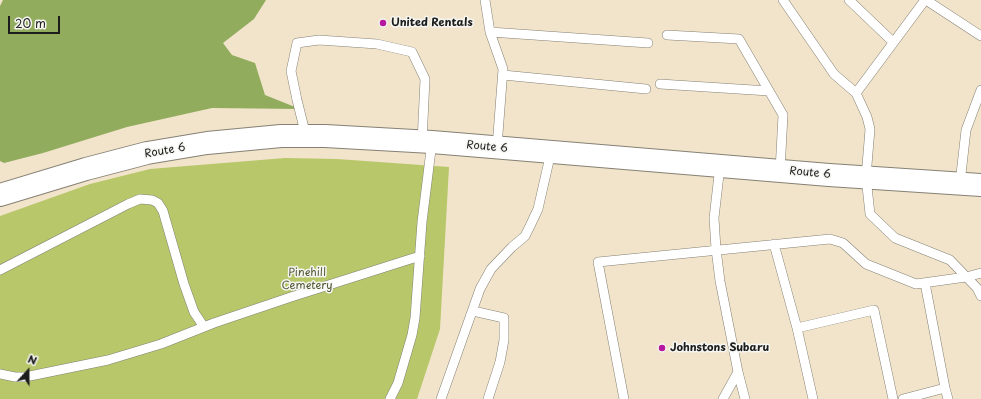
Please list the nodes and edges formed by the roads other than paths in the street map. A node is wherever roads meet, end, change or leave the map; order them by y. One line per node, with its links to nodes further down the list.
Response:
1 (485, 0): 5 (lane)
2 (783, 0): 15 (lane)
3 (849, 0): 8 (lane)
4 (926, 0): 7 (lane); 8 (lane)
5 (490, 32): 9 (lane); 10 (lane)
6 (667, 35): 14 (lane)
7 (981, 36)
8 (893, 42): 15 (lane)
9 (648, 43)
10 (503, 75): 12 (lane); 18 (lane)
11 (660, 84): 14 (lane)
12 (646, 89)
13 (981, 90): 23 (lane)
14 (769, 91): 21 (lane)
15 (856, 92): 22 (lane)
16 (306, 136): 17 (main road, Route 6); 17 (lane); 24 (main road, Route 6)
17 (427, 142): 18 (main road, Route 6); 27 (lane)
18 (497, 147): 19 (main road, Route 6)
19 (551, 152): 20 (main road, Route 6); 33 (lane)
20 (720, 166): 21 (main road, Route 6); 26 (lane)
21 (780, 171): 22 (main road, Route 6)
22 (866, 177): 23 (main road, Route 6); 30 (lane)
23 (970, 184)
24 (0, 195)
25 (774, 244): 26 (lane); 31 (lane); 35 (lane)
26 (716, 249): 36 (lane); 42 (lane)
27 (420, 256): 34 (lane); 39 (lane)
28 (0, 270): 34 (lane)
29 (981, 272): 30 (lane)
30 (966, 277): 31 (lane); 32 (lane)
31 (925, 283): 38 (lane)
32 (981, 296)
33 (473, 311): 40 (lane); 41 (lane)
34 (204, 327): 37 (lane)
35 (797, 328): 45 (lane); 46 (lane)
36 (738, 372): 43 (lane); 44 (lane)
37 (0, 374)
38 (945, 388): 47 (lane); 48 (lane)
39 (390, 399)
40 (441, 399)
41 (488, 399)
42 (624, 399)
43 (723, 399)
44 (745, 399)
45 (813, 399)
46 (893, 399)
47 (903, 399)
48 (948, 399)

